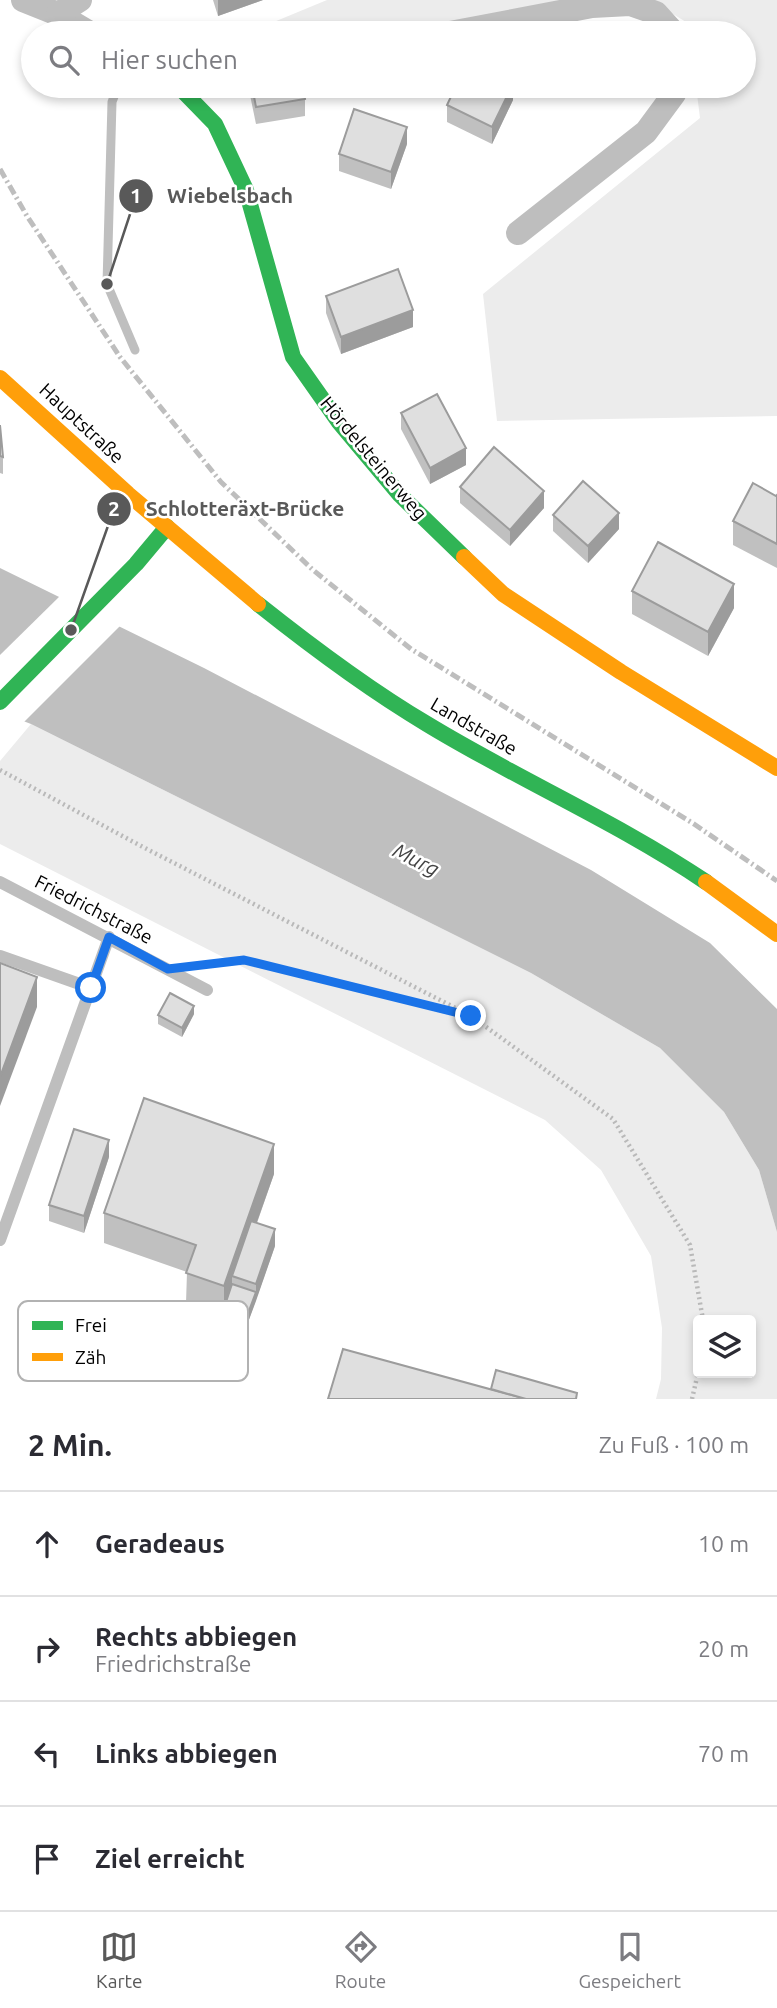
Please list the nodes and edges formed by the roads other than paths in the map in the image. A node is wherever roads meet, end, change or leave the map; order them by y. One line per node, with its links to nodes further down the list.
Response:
1 (23, 0): 3 (street)
2 (80, 0): 3 (street)
3 (58, 14): 4 (street)
4 (70, 21)
5 (514, 21): 6 (street)
6 (663, 21)
7 (190, 98): 13 (street, Hördelsteinerweg)
8 (671, 98): 9 (street)
9 (518, 233)
10 (0, 378): 11 (street, Hauptstraße)
11 (167, 527): 12 (street); 15 (street, Landstraße)
12 (0, 702)
13 (777, 768)
14 (0, 882): 16 (lane, Friedrichstraße)
15 (777, 934)
16 (109, 937): 18 (lane); 19 (lane, Friedrichstraße)
17 (0, 956): 18 (lane)
18 (91, 988): 20 (lane)
19 (207, 990)
20 (0, 1240)

